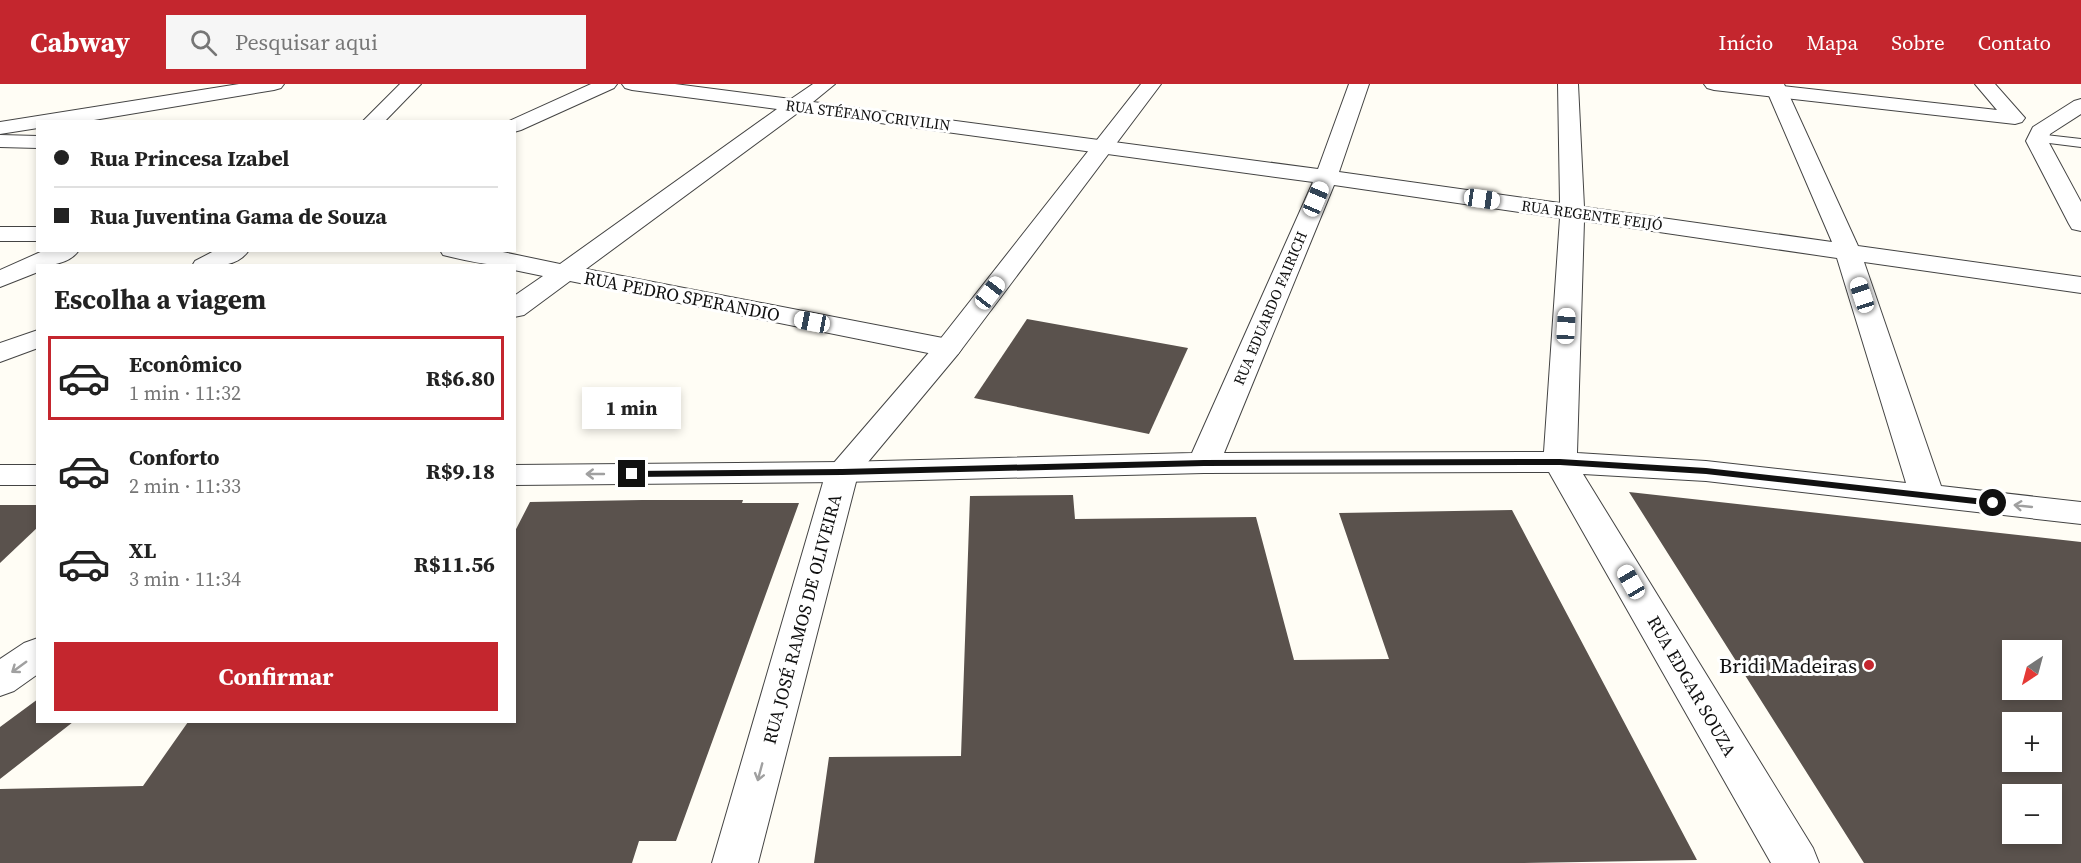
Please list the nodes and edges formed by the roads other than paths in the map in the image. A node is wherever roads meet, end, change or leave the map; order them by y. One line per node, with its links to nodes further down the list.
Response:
1 (274, 84): 15 (street)
2 (411, 84): 16 (street)
3 (607, 84): 18 (street)
4 (632, 84): 13 (street, RUA STÉFANO CRIVILIN)
5 (825, 84): 13 (street)
6 (1151, 84): 24 (street, RUA JOSÉ RAMOS DE OLIVEIRA)
7 (1359, 84): 25 (street, RUA EDUARDO FAIRICH)
8 (1568, 84): 26 (street)
9 (1714, 84): 11 (street)
10 (1985, 84): 14 (street)
11 (1775, 87): 14 (street); 30 (street)
12 (2081, 105): 20 (street)
13 (794, 106): 24 (street, RUA STÉFANO CRIVILIN); 35 (street)
14 (2015, 118): 20 (street)
15 (52, 120)
16 (374, 120)
17 (36, 123): 19 (street)
18 (516, 125)
19 (0, 128)
20 (2039, 134): 23 (lane); 27 (street)
21 (0, 141): 22 (street)
22 (36, 142)
23 (2081, 143)
24 (1104, 146): 25 (street, RUA REGENTE FEIJÓ); 40 (street, RUA JOSÉ RAMOS DE OLIVEIRA)
25 (1326, 177): 26 (street, RUA REGENTE FEIJÓ); 43 (street, RUA EDUARDO FAIRICH)
26 (1572, 212): 30 (street, RUA REGENTE FEIJÓ); 42 (street)
27 (2081, 224)
28 (0, 234): 29 (street)
29 (36, 234)
30 (1848, 251): 37 (street, RUA REGENTE FEIJÓ); 48 (street)
31 (62, 252): 36 (street)
32 (233, 252): 34 (street)
33 (462, 252): 35 (street, RUA PEDRO SPERANDIO)
34 (208, 264)
35 (564, 273): 38 (street); 40 (street, RUA PEDRO SPERANDIO)
36 (0, 279)
37 (2081, 285)
38 (516, 308)
39 (36, 339): 41 (street)
40 (948, 348): 44 (street, RUA JOSÉ RAMOS DE OLIVEIRA)
41 (0, 353)
42 (1560, 462): 43 (street); 48 (street); 53 (street, RUA EDGAR SOUZA)
43 (1204, 463): 44 (street)
44 (842, 472): 47 (street, one-way to 47); 52 (street, RUA JOSÉ RAMOS DE OLIVEIRA, one-way to 52)
45 (0, 475): 46 (street)
46 (36, 475)
47 (516, 475)
48 (1927, 496): 49 (street, one-way to 48)
49 (2081, 513)
50 (36, 654): 51 (street, one-way to 51)
51 (0, 680)
52 (735, 863)
53 (1796, 863)

